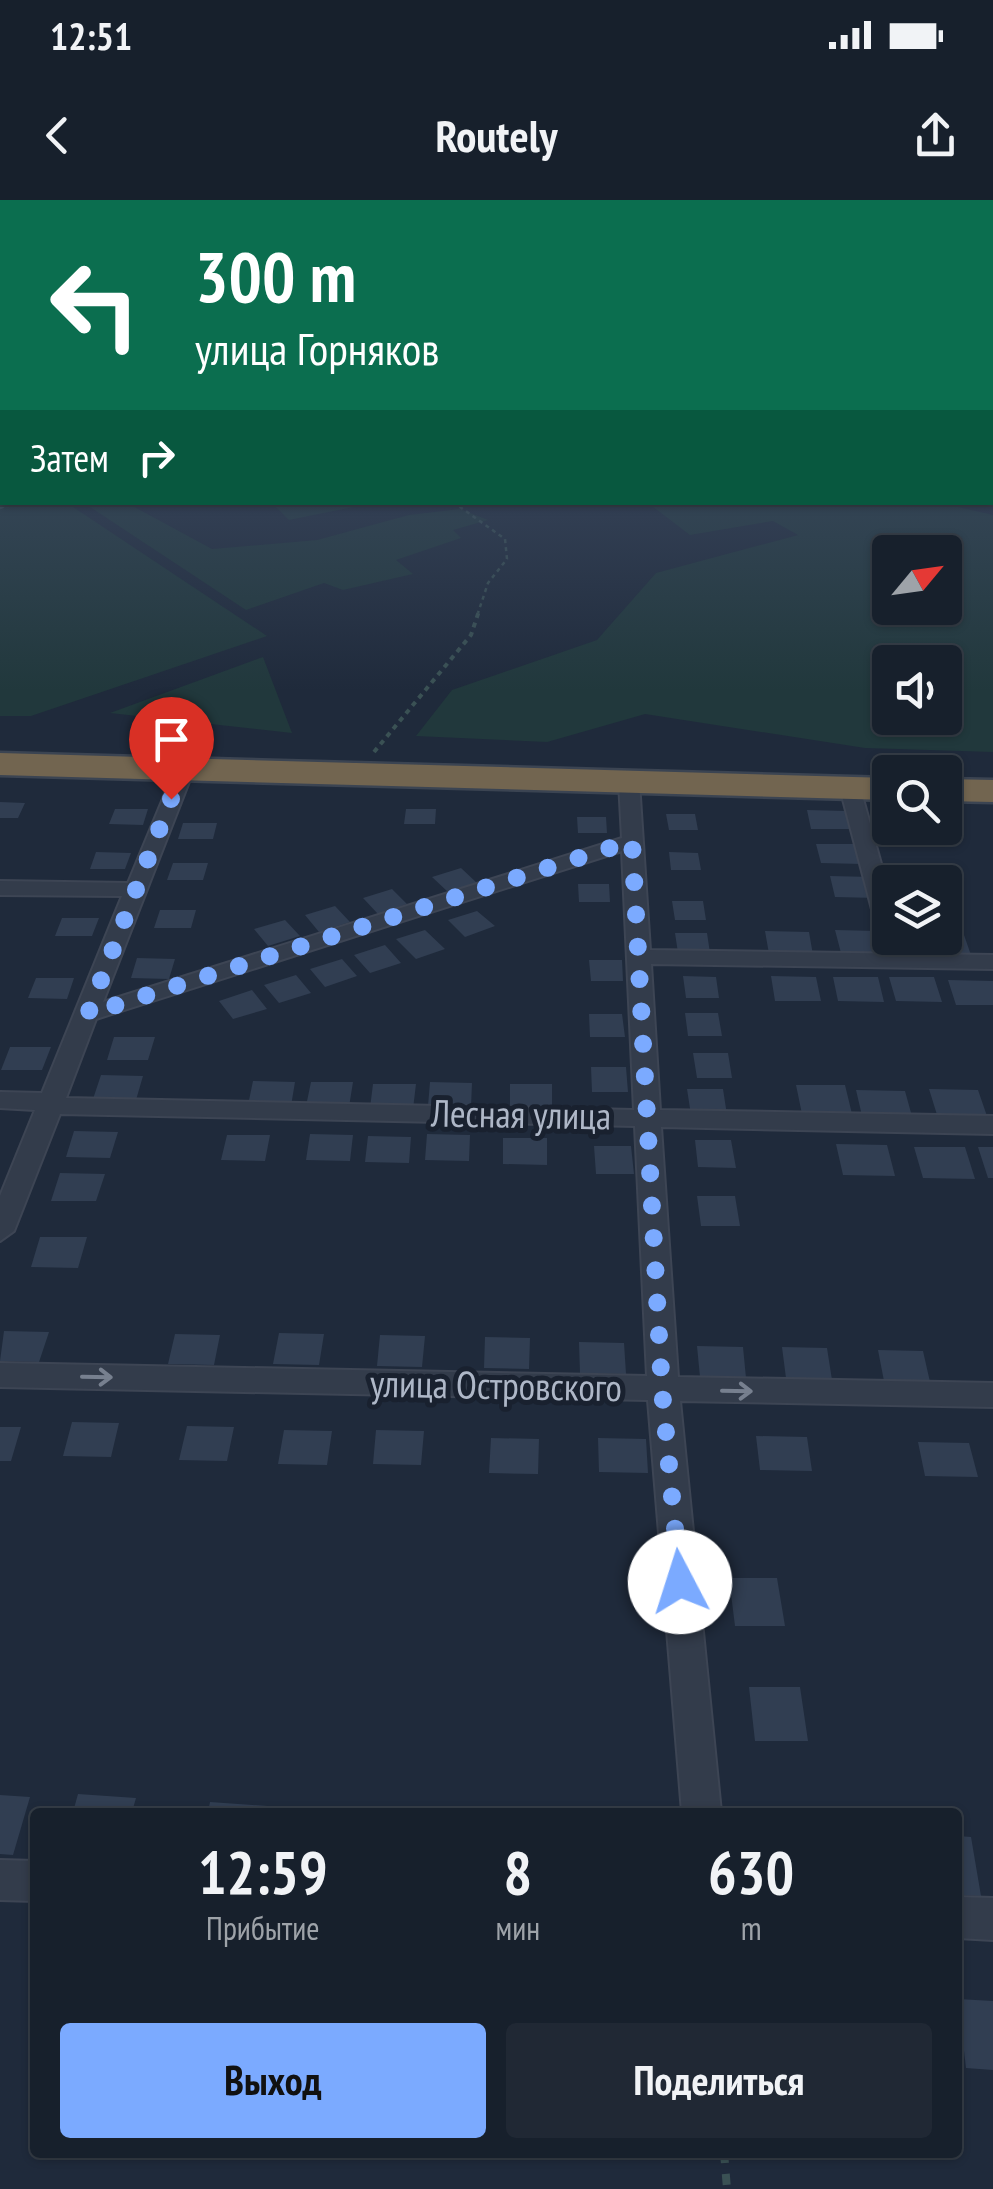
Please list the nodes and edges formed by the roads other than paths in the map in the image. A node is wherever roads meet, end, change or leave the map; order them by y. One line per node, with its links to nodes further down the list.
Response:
1 (0, 764): 2 (highway)
2 (184, 769): 3 (highway); 11 (street)
3 (629, 782): 4 (highway); 8 (street)
4 (850, 788): 5 (highway); 9 (street)
5 (872, 788)
6 (962, 792): 7 (highway)
7 (991, 796)
8 (632, 841): 13 (street); 16 (street)
9 (872, 870)
10 (0, 888): 11 (street)
11 (134, 890): 16 (street)
12 (895, 955): 14 (street)
13 (642, 957): 14 (street); 19 (street)
14 (897, 961): 15 (street)
15 (993, 962)
16 (88, 1014): 18 (street)
17 (0, 1100): 18 (street, Лесная улица)
18 (50, 1102): 19 (street, Лесная улица); 21 (street)
19 (648, 1116): 20 (street, Лесная улица); 23 (street)
20 (993, 1125)
21 (0, 1231)
22 (0, 1375): 23 (street, улица Островского, one-way to 23)
23 (662, 1390): 24 (street, улица Островского, one-way to 24); 25 (street)
24 (993, 1396)
25 (702, 1808)
26 (0, 1880): 27 (street)
27 (30, 1882)
28 (962, 1918): 29 (street)
29 (993, 1919)

